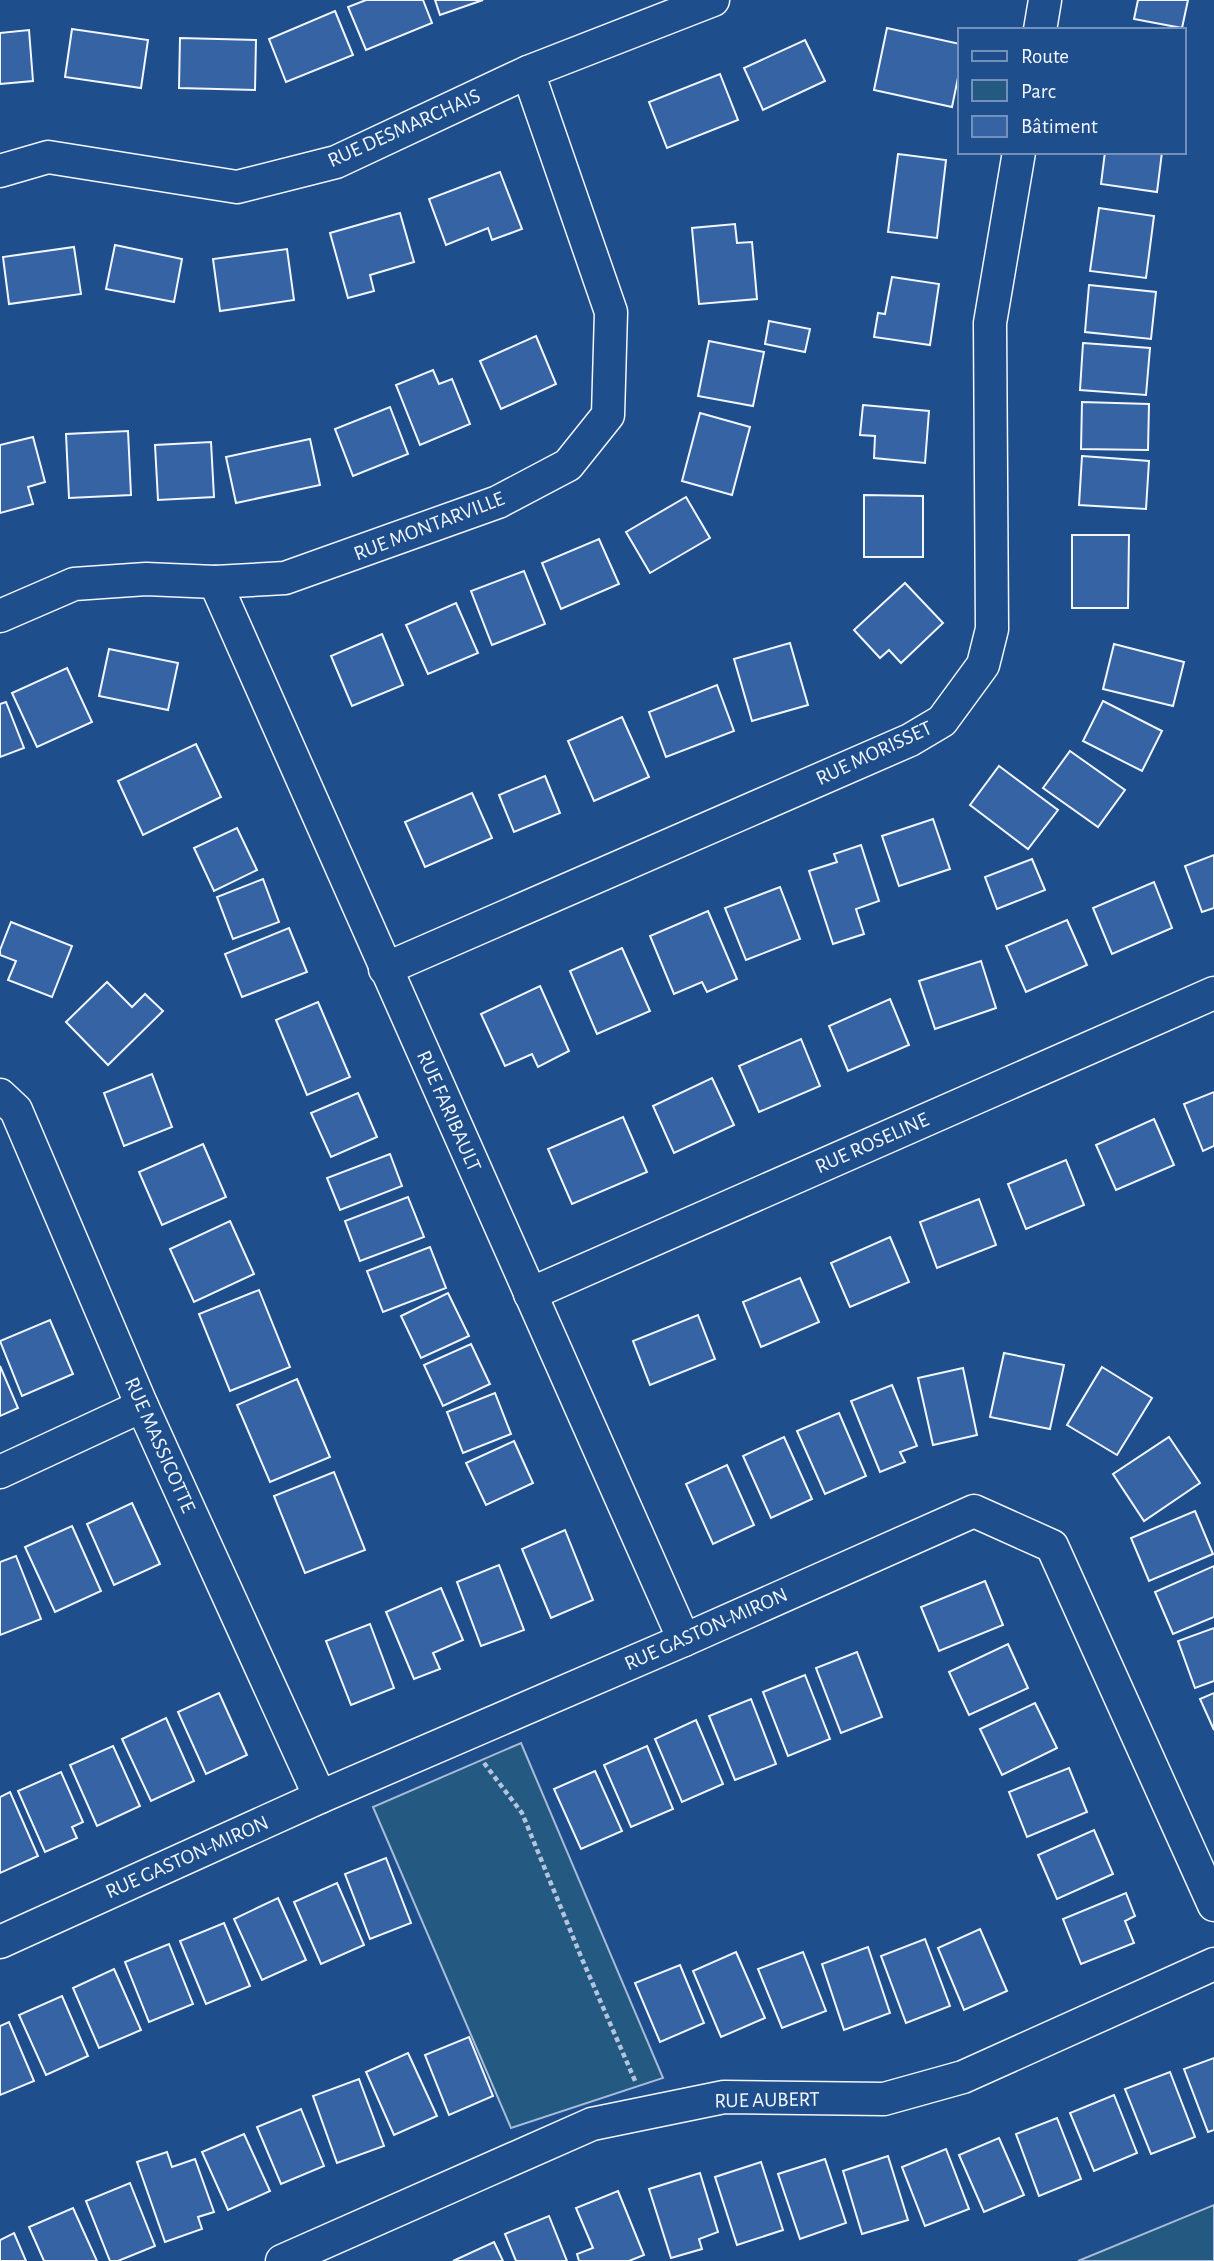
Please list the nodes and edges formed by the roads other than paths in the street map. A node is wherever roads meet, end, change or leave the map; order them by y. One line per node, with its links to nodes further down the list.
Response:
1 (713, 0): 4 (street, RUE DESMARCHAIS)
2 (1045, 0): 3 (street)
3 (1040, 28)
4 (528, 72): 6 (street, RUE DESMARCHAIS); 7 (street, RUE MONTARVILLE)
5 (1019, 154): 9 (street, RUE MORISSET)
6 (0, 171)
7 (215, 582): 8 (street, RUE MONTARVILLE); 9 (street, RUE FARIBAULT)
8 (0, 616)
9 (385, 969): 12 (street, RUE FARIBAULT)
10 (1214, 993): 12 (street, RUE ROSELINE)
11 (0, 1095): 13 (street, RUE MASSICOTTE)
12 (530, 1294): 15 (street, RUE FARIBAULT)
13 (142, 1406): 14 (street); 16 (street, RUE MASSICOTTE)
14 (0, 1472)
15 (684, 1640): 16 (street, RUE GASTON-MIRON); 17 (street, RUE GASTON-MIRON)
16 (320, 1797): 18 (street, RUE GASTON-MIRON)
17 (1214, 1905)
18 (0, 1941)
19 (1214, 1964): 20 (street, RUE AUBERT)
20 (282, 2261)

